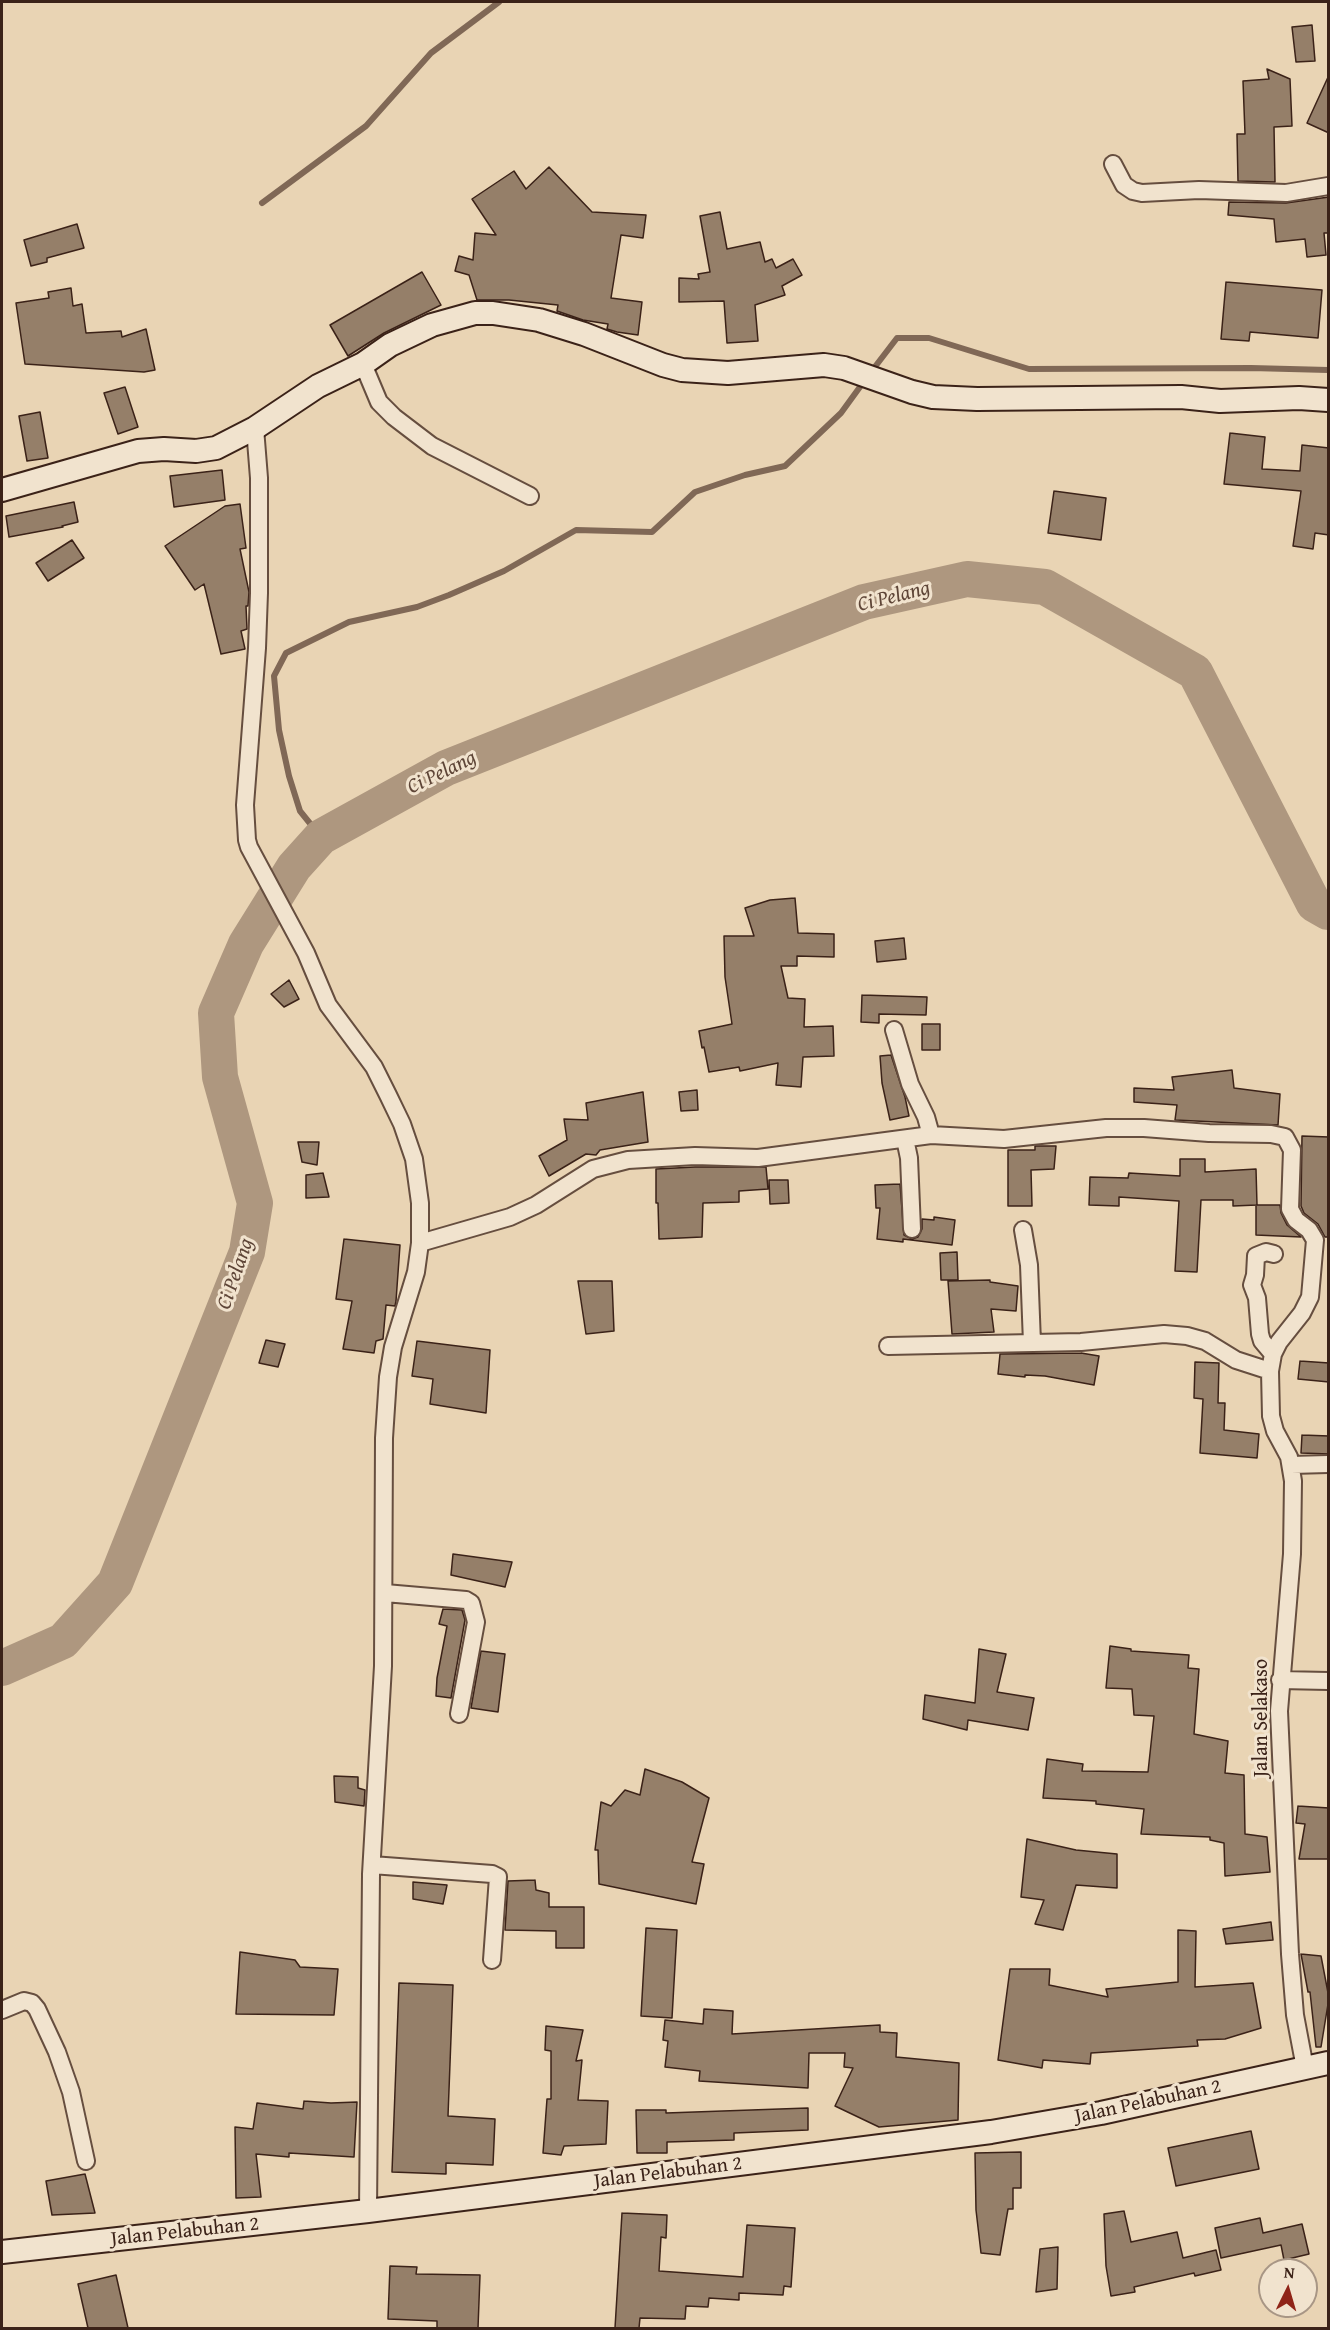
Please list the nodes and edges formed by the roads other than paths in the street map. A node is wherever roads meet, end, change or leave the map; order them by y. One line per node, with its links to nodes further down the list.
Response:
1 (1113, 164): 2 (street)
2 (1329, 186)
3 (363, 364): 4 (street); 5 (street); 7 (street)
4 (1328, 399)
5 (255, 428): 6 (street); 13 (street)
6 (2, 490)
7 (530, 496)
8 (894, 1030): 9 (street)
9 (931, 1135): 10 (street); 14 (street)
10 (905, 1139): 11 (street); 13 (street)
11 (912, 1229)
12 (1023, 1230): 16 (street)
13 (420, 1243): 22 (street)
14 (1322, 1245): 18 (street, Jalan Selakaso)
15 (1274, 1254): 18 (street)
16 (1032, 1343): 17 (street); 19 (street)
17 (888, 1346)
18 (1274, 1354): 19 (street, Jalan Selakaso)
19 (1270, 1371): 21 (street, Jalan Selakaso)
20 (1329, 1464): 21 (street)
21 (1291, 1465): 23 (street, Jalan Selakaso)
22 (385, 1593): 25 (street); 26 (street)
23 (1280, 1680): 24 (street); 30 (street, Jalan Selakaso)
24 (1329, 1681)
25 (459, 1714)
26 (372, 1865): 27 (street); 32 (street)
27 (492, 1960)
28 (2, 2010): 31 (street)
29 (1329, 2063): 30 (street, Jalan Pelabuhan 2)
30 (1305, 2068): 32 (street, Jalan Pelabuhan 2)
31 (86, 2161)
32 (368, 2211): 33 (street, Jalan Pelabuhan 2)
33 (2, 2252)

